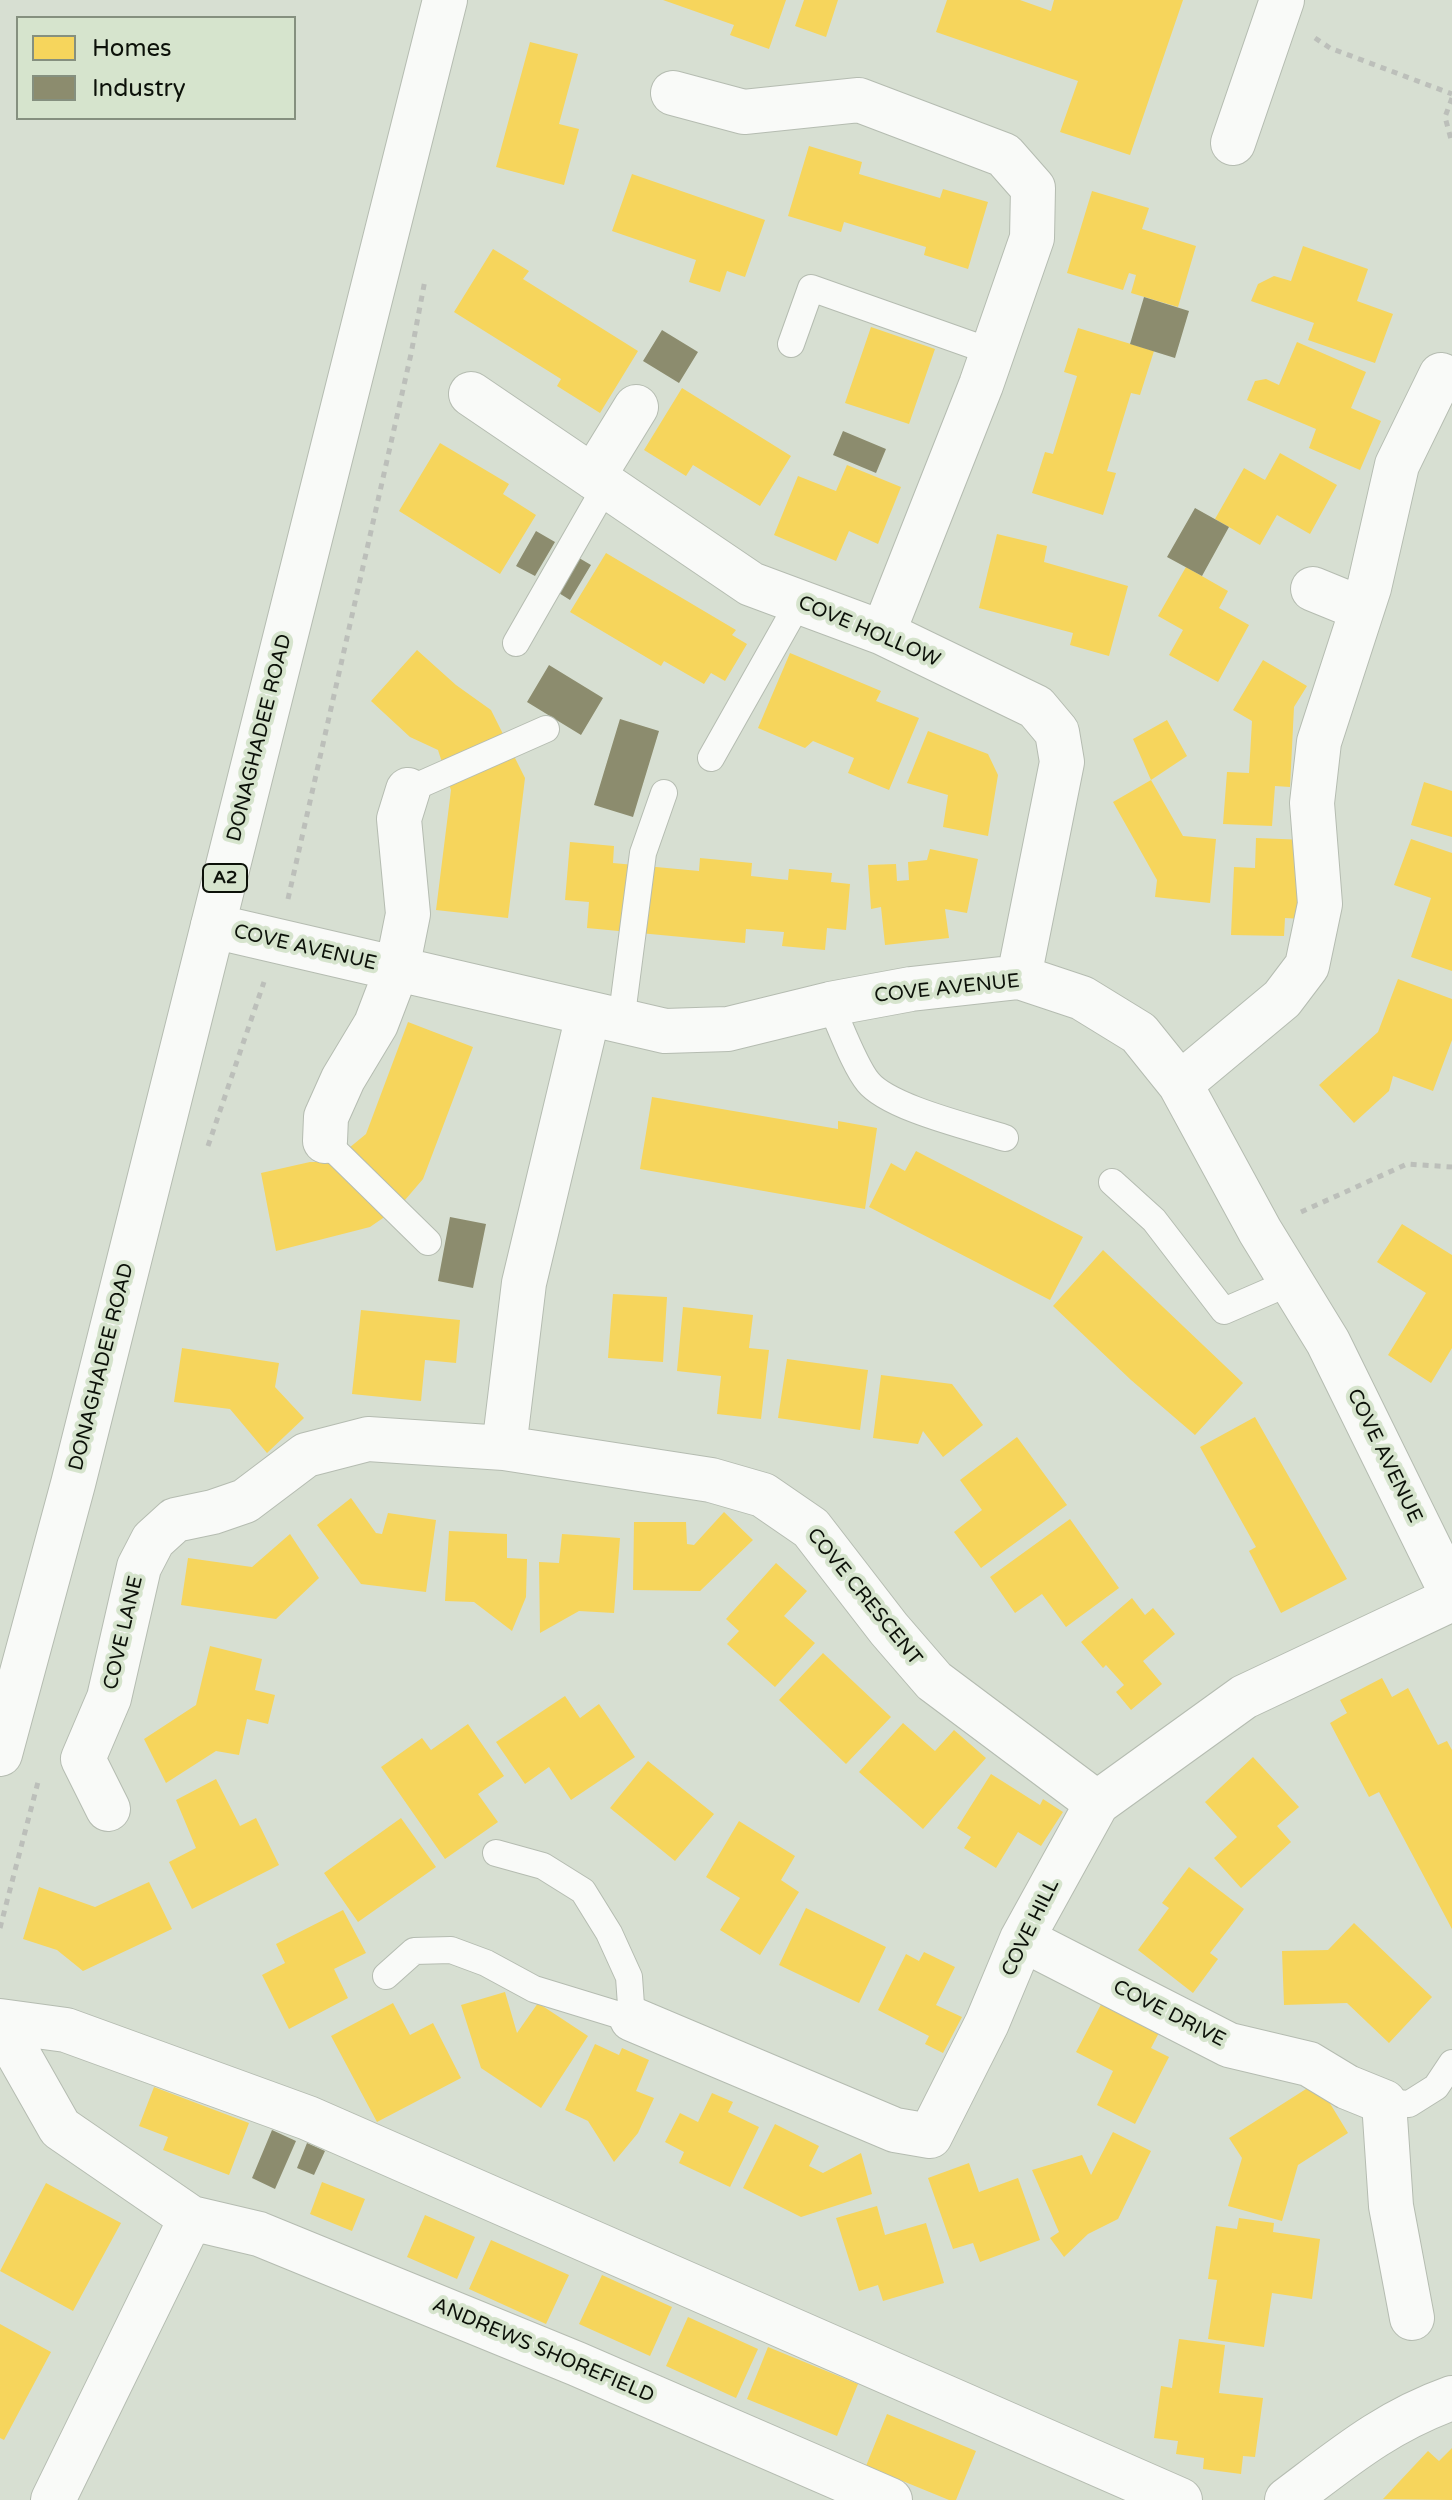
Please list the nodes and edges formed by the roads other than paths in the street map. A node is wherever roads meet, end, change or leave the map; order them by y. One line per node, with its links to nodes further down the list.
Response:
1 (445, 0): 20 (street, DONAGHADEE ROAD / A2)
2 (1280, 6): 4 (street)
3 (673, 93): 6 (street)
4 (1233, 143)
5 (791, 344): 6 (lane)
6 (992, 352): 14 (street)
7 (1441, 375): 13 (street)
8 (471, 394): 10 (street, COVE HOLLOW)
9 (636, 407): 10 (street)
10 (599, 482): 12 (street, COVE HOLLOW); 15 (lane)
11 (1313, 589): 13 (street)
12 (799, 602): 14 (street, COVE HOLLOW); 17 (lane)
13 (1362, 609): 25 (street)
14 (883, 633): 22 (street, COVE HOLLOW)
15 (516, 643)
16 (546, 729): 18 (lane)
17 (711, 758)
18 (408, 790): 21 (street, COVE AVENUE)
19 (664, 793): 24 (lane)
20 (213, 926): 21 (street, COVE AVENUE); 33 (street, DONAGHADEE ROAD / A2)
21 (397, 969): 24 (street, COVE AVENUE); 27 (street, COVE AVENUE)
22 (1019, 977): 23 (street, COVE AVENUE); 25 (street, COVE AVENUE)
23 (830, 1004): 24 (street, COVE AVENUE); 26 (lane)
24 (604, 1018): 31 (street)
25 (1180, 1084): 30 (street, COVE AVENUE)
26 (1005, 1138)
27 (325, 1141): 29 (lane)
28 (1112, 1182): 30 (lane)
29 (428, 1242)
30 (1291, 1282): 32 (street, COVE AVENUE)
31 (504, 1448): 34 (street, COVE CRESCENT); 35 (street, COVE LANE)
32 (1452, 1597): 34 (street, COVE HILL)
33 (0, 1754)
34 (1097, 1803): 37 (street, COVE HILL)
35 (108, 1809)
36 (496, 1853): 39 (lane)
37 (1022, 1939): 39 (street, COVE HILL); 42 (street, COVE DRIVE)
38 (386, 1976): 39 (lane)
39 (632, 2019)
40 (0, 2021): 43 (street, ANDREWS SHOREFIELD); 48 (street)
41 (1452, 2063): 42 (lane)
42 (1384, 2102): 44 (street)
43 (191, 2218): 46 (street); 47 (street, ANDREWS SHOREFIELD)
44 (1412, 2318)
45 (1452, 2398): 49 (street)
46 (53, 2500)
47 (890, 2500)
48 (1180, 2500)
49 (1287, 2500)

